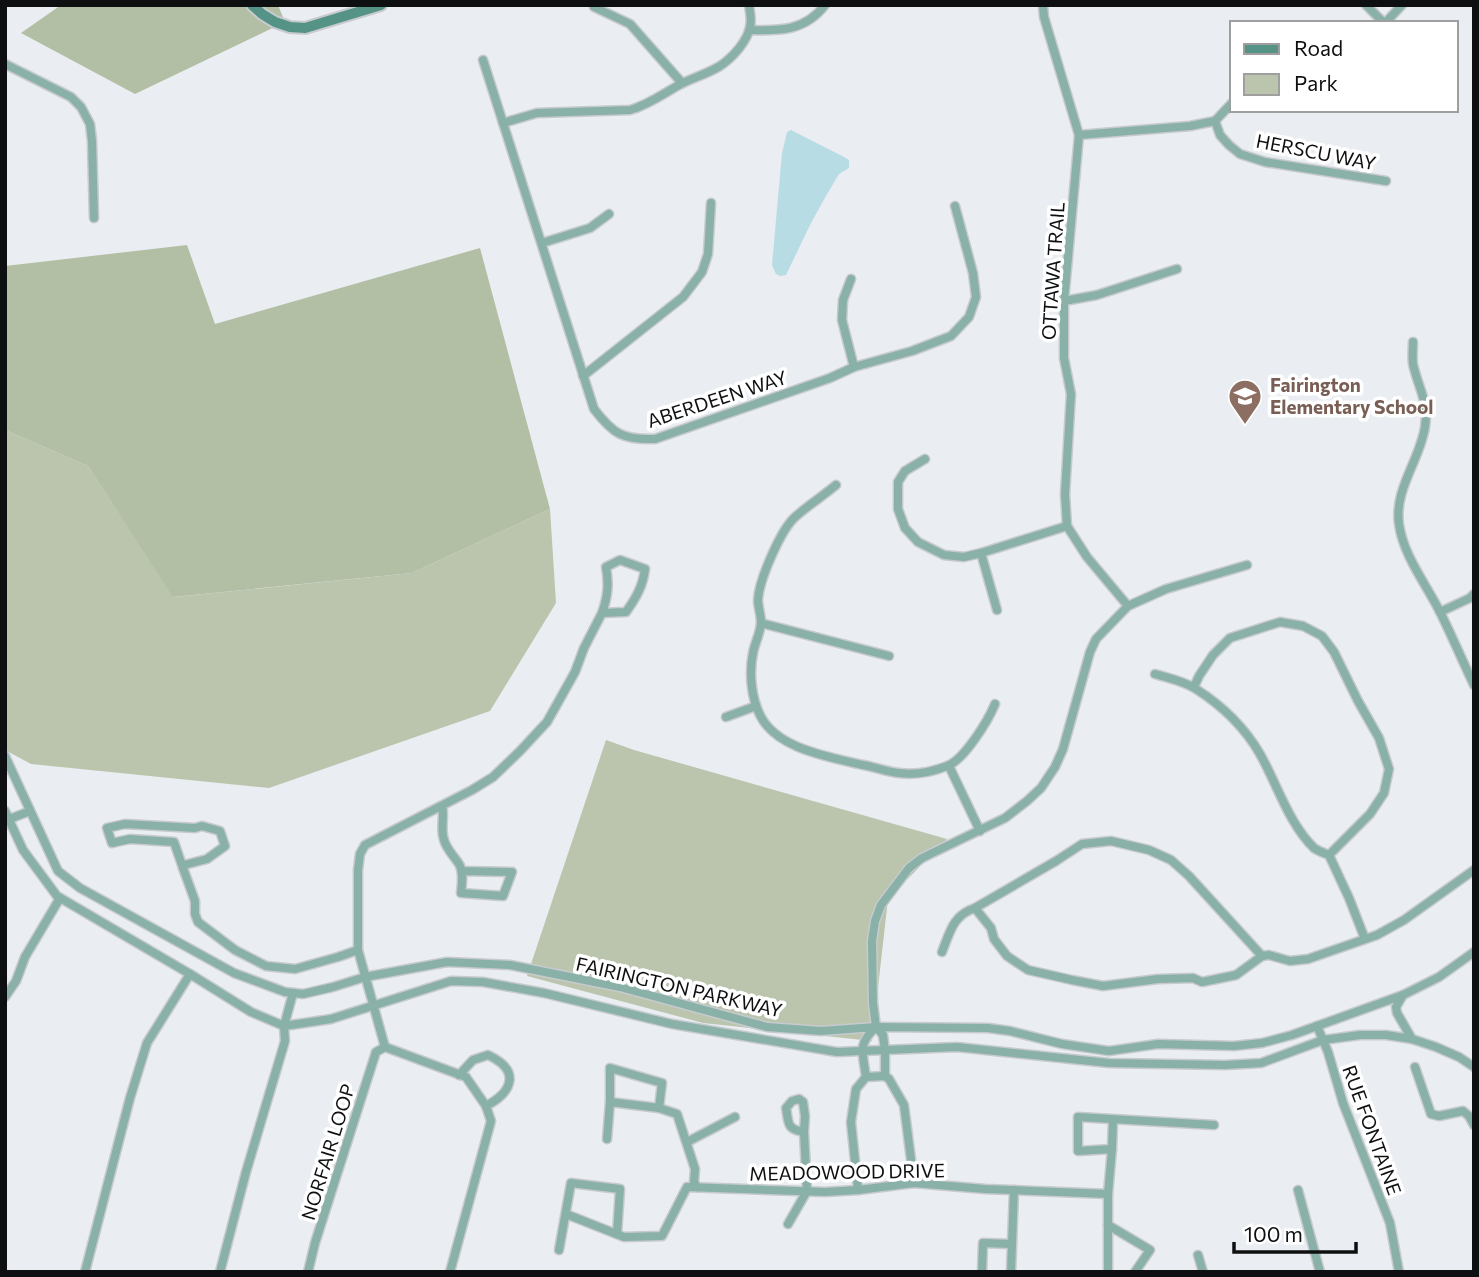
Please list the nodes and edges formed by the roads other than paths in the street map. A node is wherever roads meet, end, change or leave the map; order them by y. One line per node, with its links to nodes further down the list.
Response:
1 (252, 5): 2 (street)
2 (381, 5)
3 (749, 5): 11 (street)
4 (825, 5): 11 (street)
5 (1043, 5): 18 (street, OTTAWA TRAIL)
6 (1366, 5): 9 (street)
7 (1402, 5): 10 (street)
8 (594, 7): 14 (street)
9 (1382, 21)
10 (1386, 21)
11 (750, 30): 14 (street)
12 (483, 60): 17 (street, ABERDEEN WAY)
13 (5, 64): 23 (street)
14 (682, 83): 17 (street)
15 (1230, 105): 16 (street)
16 (1215, 121): 18 (street); 19 (street, HERSCU WAY)
17 (503, 123): 24 (street, ABERDEEN WAY)
18 (1079, 135): 27 (street, OTTAWA TRAIL)
19 (1386, 181)
20 (711, 203): 30 (street)
21 (955, 206): 29 (street, ABERDEEN WAY)
22 (610, 214): 24 (street)
23 (94, 218)
24 (542, 243): 30 (street, ABERDEEN WAY)
25 (1177, 269): 27 (street)
26 (851, 279): 29 (street)
27 (1064, 300): 33 (street, OTTAWA TRAIL)
28 (1413, 342): 39 (street)
29 (855, 367): 30 (street, ABERDEEN WAY)
30 (583, 376)
31 (925, 459): 34 (street)
32 (836, 485): 41 (street)
33 (1067, 526): 34 (street); 37 (street, OTTAWA TRAIL)
34 (981, 553): 38 (street)
35 (1247, 565): 37 (street)
36 (1474, 594): 39 (street)
37 (1128, 606): 54 (street)
38 (997, 610)
39 (1440, 612): 44 (street)
40 (602, 613): 40 (street); 51 (street)
41 (761, 623): 42 (street); 47 (street)
42 (889, 656)
43 (1155, 674): 45 (street)
44 (1474, 685)
45 (1194, 687): 55 (street); 55 (street)
46 (995, 704): 50 (street)
47 (756, 706): 48 (street); 50 (street)
48 (726, 717)
49 (5, 756): 52 (street, FAIRINGTON PARKWAY)
50 (949, 766): 54 (street)
51 (442, 806): 58 (street); 62 (street)
52 (30, 811): 53 (street); 70 (street, FAIRINGTON PARKWAY)
53 (7, 817): 59 (street)
54 (980, 831): 76 (street)
55 (1329, 855): 61 (street)
56 (183, 868): 56 (street); 62 (street)
57 (1474, 870): 61 (street)
58 (462, 871): 58 (street)
59 (60, 898): 68 (street); 72 (street)
60 (975, 908): 63 (street); 65 (street); 65 (street)
61 (1365, 939): 65 (street)
62 (358, 950): 69 (street)
63 (942, 952)
64 (1474, 952): 67 (street, FAIRINGTON PARKWAY)
65 (1262, 956)
66 (1474, 958): 67 (street)
67 (1463, 960): 71 (street, FAIRINGTON PARKWAY)
68 (190, 974): 74 (street); 112 (street)
69 (365, 976): 70 (street, FAIRINGTON PARKWAY); 73 (street); 76 (street, FAIRINGTON PARKWAY)
70 (293, 993): 74 (street)
71 (1403, 995): 75 (street, FAIRINGTON PARKWAY); 77 (street)
72 (5, 997)
73 (374, 1004): 74 (street, FAIRINGTON PARKWAY); 79 (street); 80 (street, FAIRINGTON PARKWAY)
74 (284, 1026): 113 (street)
75 (1317, 1026): 76 (street, FAIRINGTON PARKWAY); 78 (street, RUE FONTAINE)
76 (876, 1027): 80 (street); 81 (street)
77 (1412, 1039): 78 (street, FAIRINGTON PARKWAY); 83 (street, FAIRINGTON PARKWAY)
78 (1323, 1040): 81 (street, FAIRINGTON PARKWAY); 122 (street, RUE FONTAINE)
79 (385, 1047): 84 (street); 114 (street, NORFAIR LOOP)
80 (862, 1051): 81 (street, FAIRINGTON PARKWAY); 86 (street)
81 (885, 1051): 85 (street)
82 (1415, 1067): 93 (street)
83 (1474, 1067)
84 (459, 1075): 88 (street); 88 (street)
85 (885, 1076): 86 (street); 98 (street)
86 (866, 1077): 100 (street)
87 (610, 1102): 89 (street); 89 (street); 95 (street)
88 (486, 1106): 115 (street)
89 (659, 1108): 96 (street)
90 (735, 1117): 96 (street)
91 (1113, 1120): 92 (street); 97 (street); 97 (street)
92 (1214, 1125)
93 (1474, 1125)
94 (804, 1132): 103 (street)
95 (607, 1139)
96 (687, 1142): 99 (street)
97 (1112, 1149): 104 (street)
98 (914, 1183): 100 (street, MEADOWOOD DRIVE); 101 (street, MEADOWOOD DRIVE)
99 (697, 1187): 103 (street, MEADOWOOD DRIVE); 108 (street)
100 (858, 1190): 103 (street, MEADOWOOD DRIVE)
101 (1014, 1190): 104 (street, MEADOWOOD DRIVE); 109 (street)
102 (1298, 1190): 121 (street)
103 (807, 1191): 106 (street)
104 (1108, 1194): 107 (street)
105 (566, 1214): 108 (street); 108 (street); 110 (street)
106 (789, 1224)
107 (1108, 1225): 118 (street); 119 (street)
108 (617, 1234)
109 (1012, 1244): 116 (street); 117 (street)
110 (559, 1250)
111 (1198, 1255): 120 (street)
112 (85, 1272)
113 (219, 1272)
114 (308, 1272)
115 (450, 1272)
116 (982, 1272)
117 (1011, 1272)
118 (1108, 1272)
119 (1135, 1272)
120 (1203, 1272)
121 (1320, 1272)
122 (1399, 1272)

